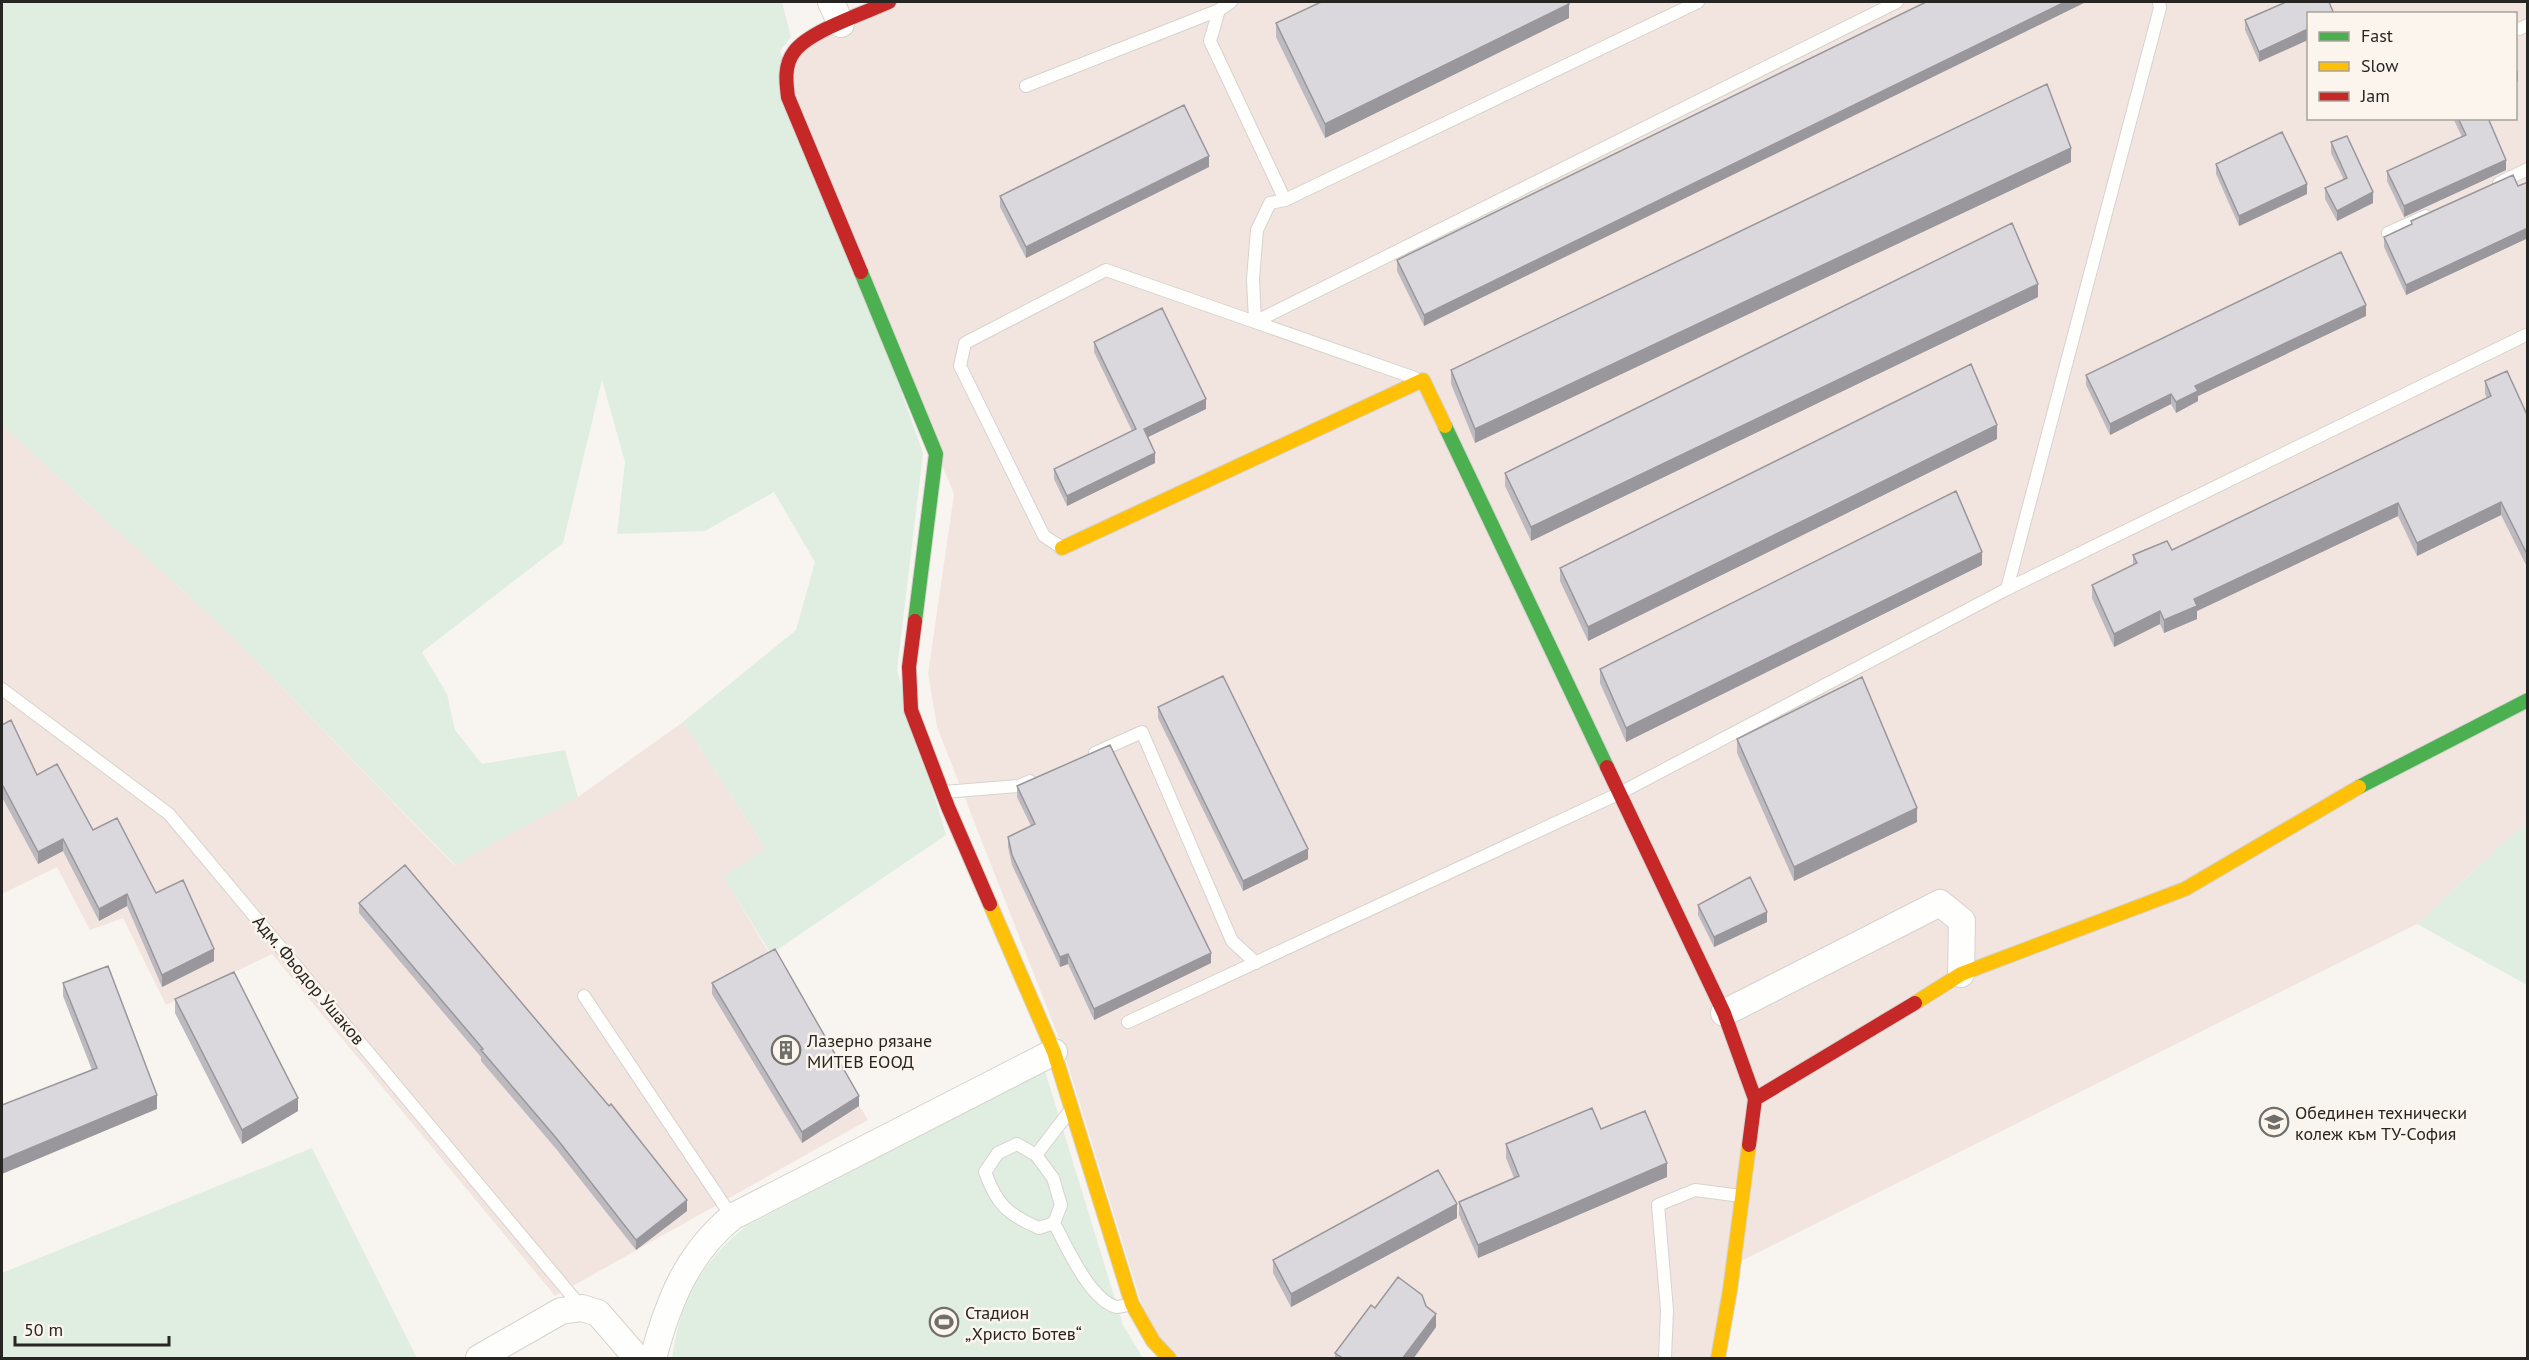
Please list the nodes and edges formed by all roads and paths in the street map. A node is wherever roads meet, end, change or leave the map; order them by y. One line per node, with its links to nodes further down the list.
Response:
1 (889, 2): 7 (street)
2 (1231, 2): 6 (lane)
3 (1698, 2): 11 (lane)
4 (1897, 2): 14 (lane)
5 (2159, 2): 18 (lane)
6 (1219, 10): 8 (lane); 11 (lane)
7 (836, 13): 23 (street)
8 (1026, 86)
9 (2528, 169): 10 (lane)
10 (2482, 190)
11 (1285, 200): 14 (lane)
12 (2440, 209): 13 (lane)
13 (2388, 233)
14 (1255, 322): 16 (lane); 17 (lane)
15 (2528, 334): 18 (lane)
16 (1423, 380): 17 (street); 24 (street)
17 (1062, 548)
18 (2007, 589): 24 (lane)
19 (2, 688): 38 (lane, Адм. Фьодор Ушаков)
20 (2528, 700): 26 (street)
21 (1080, 759): 25 (lane)
22 (1040, 777): 23 (lane)
23 (942, 792): 30 (street)
24 (1620, 793): 25 (lane); 28 (street)
25 (1256, 963): 29 (lane)
26 (1961, 974): 28 (street); 31 (street)
27 (584, 996): 35 (lane)
28 (1724, 1013): 31 (street)
29 (1128, 1023)
30 (1054, 1052): 32 (street); 35 (street)
31 (1755, 1099): 34 (street)
32 (1071, 1109): 33 (lane); 37 (street)
33 (1036, 1155): 36 (lane); 36 (lane)
34 (1742, 1197): 43 (lane); 44 (street)
35 (732, 1217): 41 (street)
36 (1054, 1223): 37 (lane)
37 (1132, 1304): 42 (street)
38 (582, 1308): 39 (street); 40 (street)
39 (479, 1359)
40 (637, 1359)
41 (653, 1359)
42 (1169, 1359)
43 (1665, 1359)
44 (1718, 1359)

